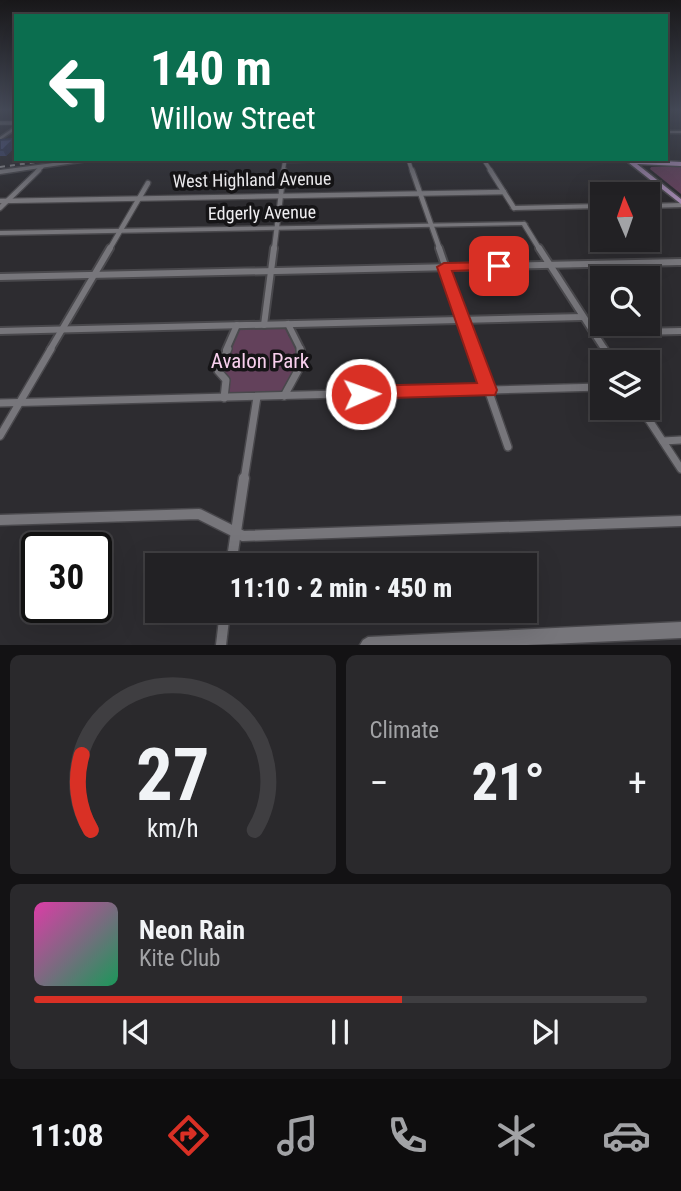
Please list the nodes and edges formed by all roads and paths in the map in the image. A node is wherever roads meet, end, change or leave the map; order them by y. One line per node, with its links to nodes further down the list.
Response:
1 (0, 140): 2 (street)
2 (8, 141)
3 (84, 161): 9 (street)
4 (284, 161): 14 (street)
5 (409, 161): 13 (street)
6 (484, 161): 12 (street)
7 (633, 162): 8 (main road); 18 (main road)
8 (681, 164)
9 (42, 167): 10 (street); 17 (street)
10 (0, 172)
11 (148, 183): 15 (street)
12 (504, 192): 13 (street, West Highland Avenue); 22 (street)
13 (420, 193): 14 (street, West Highland Avenue); 24 (street)
14 (281, 195): 15 (street, West Highland Avenue); 25 (street)
15 (140, 198): 17 (street, West Highland Avenue); 26 (street)
16 (0, 201): 17 (street, West Highland Avenue)
17 (8, 201): 21 (street)
18 (681, 203): 19 (street)
19 (660, 204)
20 (590, 206): 22 (street)
21 (0, 208)
22 (514, 208): 23 (street)
23 (524, 224): 24 (street, Edgerly Avenue); 29 (street)
24 (431, 226): 25 (street, Edgerly Avenue); 30 (street)
25 (276, 228): 26 (street, Edgerly Avenue); 31 (street)
26 (120, 231): 27 (street, Edgerly Avenue); 32 (street)
27 (0, 233)
28 (681, 262): 29 (street)
29 (550, 265): 30 (street); 34 (street)
30 (444, 267): 31 (street); 35 (street)
31 (271, 271): 32 (street); 37 (street)
32 (95, 275): 33 (street); 40 (street)
33 (0, 277)
34 (583, 317): 35 (street); 39 (street)
35 (464, 320): 36 (street); 45 (street)
36 (288, 324): 37 (street); 46 (street)
37 (264, 325): 38 (street)
38 (237, 326): 40 (street); 48 (street)
39 (590, 328)
40 (62, 330): 41 (street); 50 (street)
41 (0, 331)
42 (660, 331): 43 (street)
43 (681, 331)
44 (590, 387): 45 (street)
45 (488, 390): 46 (street); 55 (street)
46 (284, 396): 47 (street)
47 (257, 397): 48 (street); 59 (street)
48 (224, 398): 50 (street)
49 (0, 403): 50 (street)
50 (20, 403): 52 (street)
51 (649, 420): 54 (street)
52 (0, 436)
53 (681, 440): 54 (street)
54 (663, 441): 56 (street)
55 (508, 447)
56 (681, 469)
57 (0, 520): 59 (street)
58 (681, 521): 59 (street)
59 (234, 533): 60 (street)
60 (232, 553)
61 (224, 623): 64 (street)
62 (681, 629): 63 (street)
63 (516, 641): 65 (street)
64 (221, 645)
65 (368, 645)

